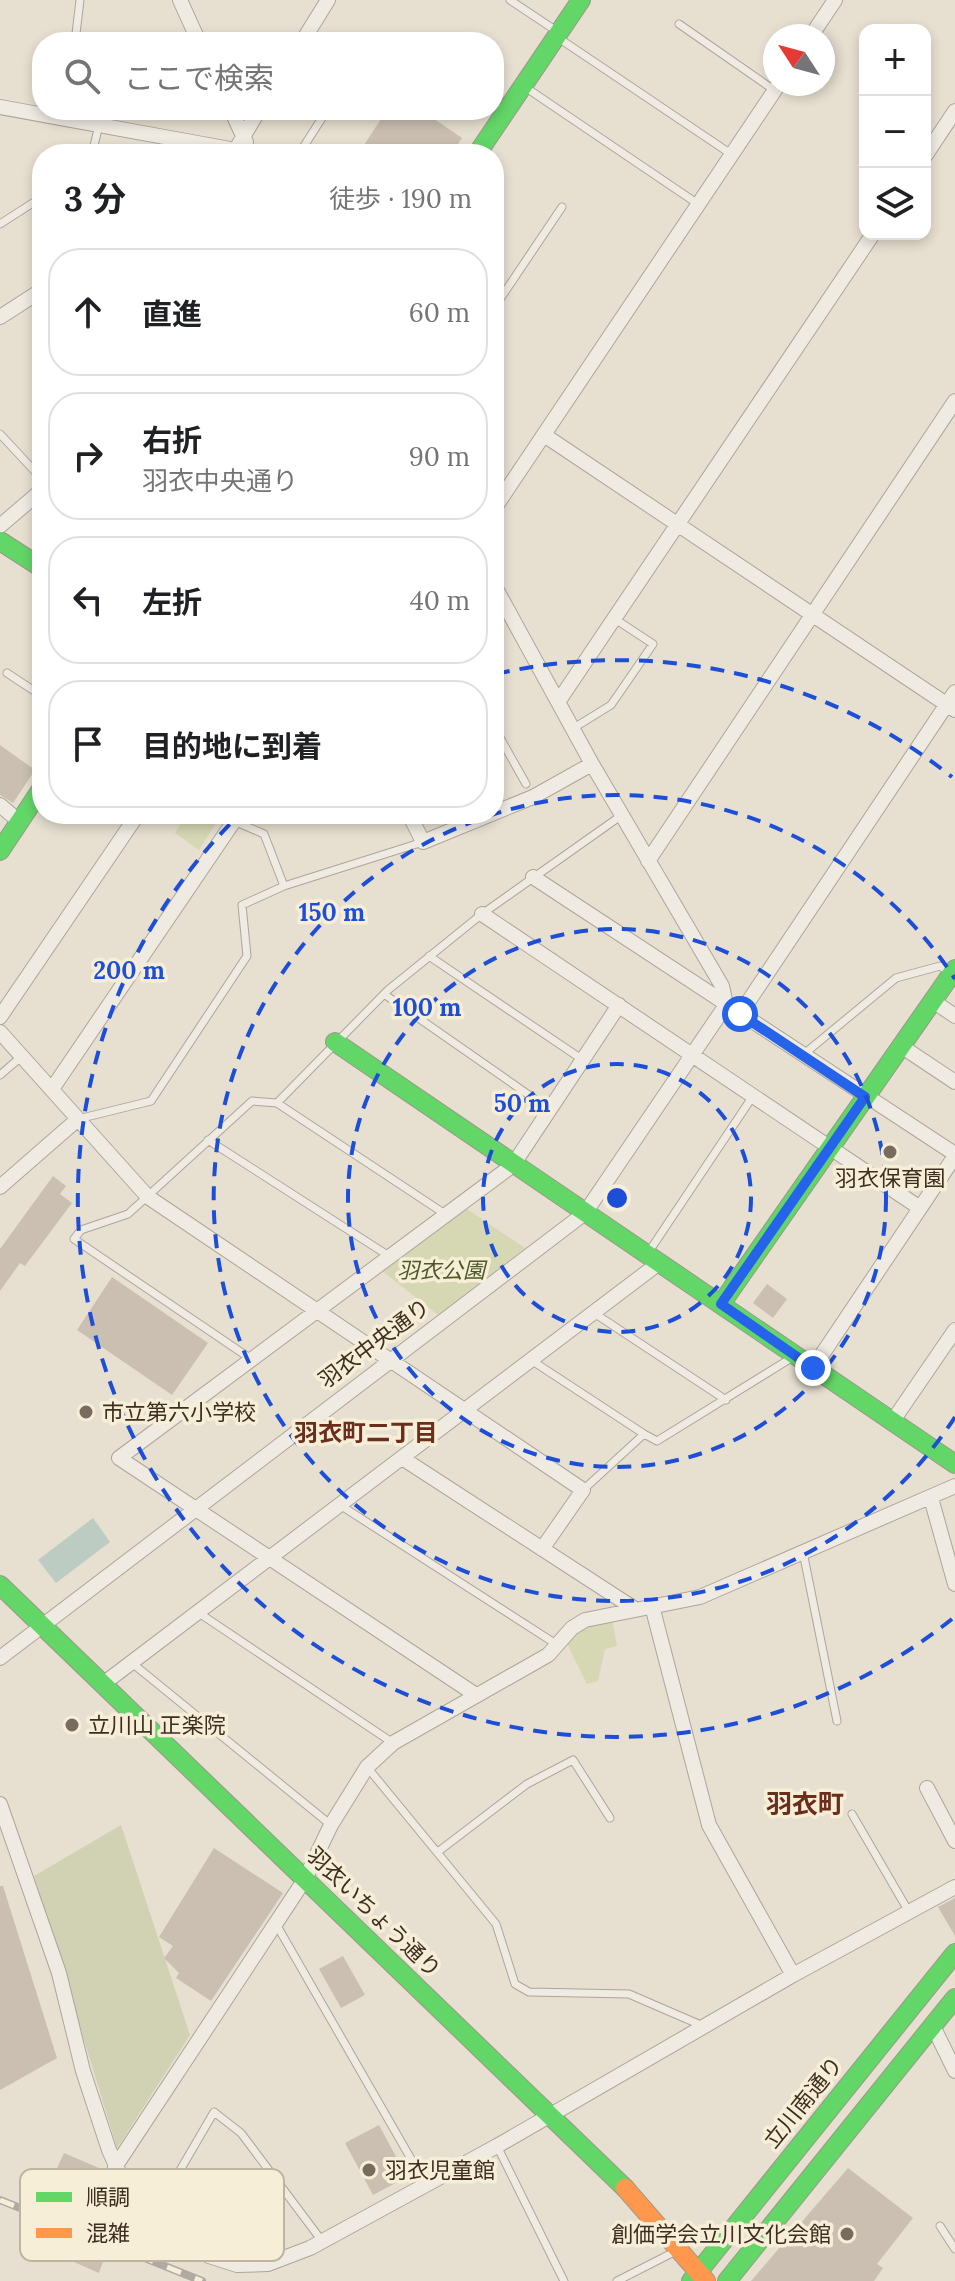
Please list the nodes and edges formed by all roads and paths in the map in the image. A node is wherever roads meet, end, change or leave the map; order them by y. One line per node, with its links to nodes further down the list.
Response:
1 (80, 0): 9 (lane)
2 (180, 0): 10 (street)
3 (328, 0): 11 (street)
4 (510, 0): 12 (lane)
5 (581, 0): 12 (street)
6 (835, 0): 8 (street)
7 (679, 24): 13 (lane)
8 (819, 24)
9 (76, 32)
10 (194, 32)
11 (308, 32)
12 (557, 34): 14 (street); 33 (lane)
13 (763, 79)
14 (523, 86): 19 (street); 35 (lane)
15 (770, 96): 33 (street)
16 (0, 107): 17 (street)
17 (32, 110)
18 (955, 111): 32 (street)
19 (504, 114)
20 (86, 120): 25 (street)
21 (233, 120): 28 (street)
22 (253, 120): 29 (street)
23 (321, 120): 30 (lane)
24 (500, 120): 31 (street)
25 (99, 124): 26 (lane); 27 (street)
26 (94, 144)
27 (224, 144)
28 (237, 144)
29 (238, 144)
30 (305, 144)
31 (484, 144)
32 (931, 147)
33 (731, 154): 35 (street)
34 (32, 203): 37 (lane)
35 (698, 204): 44 (street)
36 (562, 207): 39 (lane)
37 (0, 224)
38 (869, 240): 48 (street)
39 (504, 293)
40 (32, 296): 41 (street)
41 (0, 317)
42 (955, 401): 53 (street)
43 (0, 434): 45 (lane)
44 (544, 435): 46 (street); 48 (street)
45 (32, 468)
46 (504, 494)
47 (32, 499): 49 (street)
48 (679, 525): 53 (street); 54 (street)
49 (0, 526)
50 (0, 541): 51 (street)
51 (32, 562)
52 (504, 603): 57 (street)
53 (812, 615): 58 (street); 75 (street)
54 (615, 619): 57 (street); 59 (lane)
55 (7, 673): 56 (lane)
56 (32, 689)
57 (558, 702): 59 (street)
58 (952, 702): 85 (street)
59 (572, 729): 61 (street)
60 (504, 745): 62 (lane)
61 (592, 764): 65 (street); 66 (street)
62 (526, 784)
63 (32, 803): 67 (street)
64 (0, 805): 67 (street)
65 (504, 809)
66 (622, 815): 75 (street); 76 (lane)
67 (20, 822): 74 (street)
68 (131, 824): 87 (street)
69 (226, 824): 97 (street)
70 (243, 824): 77 (lane)
71 (414, 824): 73 (street)
72 (468, 824): 73 (street)
73 (423, 842): 77 (lane)
74 (0, 851)
75 (648, 861): 84 (street)
76 (533, 877): 78 (lane); 84 (street)
77 (284, 886): 102 (lane)
78 (482, 914): 79 (lane); 83 (street)
79 (429, 956): 81 (lane); 94 (lane)
80 (953, 971): 82 (street); 93 (lane)
81 (384, 994): 89 (lane); 101 (lane)
82 (933, 1001): 86 (street); 90 (street)
83 (619, 1005): 91 (street); 94 (street)
84 (726, 1005): 85 (street); 91 (street, 羽衣中央通り)
85 (740, 1014): 93 (street)
86 (955, 1016)
87 (0, 1017)
88 (0, 1032): 92 (street)
89 (335, 1042): 100 (lane); 106 (street)
90 (901, 1046): 96 (street); 99 (street)
91 (692, 1055): 98 (street); 110 (street, 羽衣中央通り)
92 (22, 1056): 95 (lane); 97 (street)
93 (802, 1056): 99 (street)
94 (583, 1060): 101 (street)
95 (0, 1075)
96 (955, 1082)
97 (52, 1089): 102 (street)
98 (753, 1096): 104 (street); 113 (lane)
99 (865, 1097): 104 (street); 105 (street)
100 (277, 1103): 103 (lane); 111 (lane)
101 (550, 1109): 106 (street)
102 (78, 1119): 107 (street); 108 (street)
103 (208, 1140): 108 (lane); 112 (lane)
104 (830, 1147): 109 (street); 114 (street)
105 (955, 1155): 109 (street)
106 (513, 1165): 110 (street); 111 (street)
107 (0, 1187)
108 (148, 1197): 115 (street); 119 (lane)
109 (920, 1208): 122 (street)
110 (585, 1213): 113 (street); 120 (street, 羽衣中央通り)
111 (446, 1214): 112 (street)
112 (389, 1256): 115 (street)
113 (653, 1259): 114 (street); 116 (street)
114 (721, 1304): 118 (street)
115 (316, 1310): 119 (street); 120 (street)
116 (594, 1313): 121 (street); 123 (lane)
117 (955, 1330): 125 (street)
118 (796, 1356): 122 (street); 123 (lane)
119 (251, 1359): 133 (street)
120 (391, 1360): 124 (street); 133 (street, 羽衣中央通り)
121 (531, 1360): 124 (street); 126 (lane)
122 (813, 1368): 125 (street)
123 (726, 1400): 126 (lane)
124 (464, 1410): 127 (street); 130 (street)
125 (892, 1422): 128 (street)
126 (644, 1434): 130 (lane)
127 (402, 1458): 132 (street); 134 (street)
128 (955, 1464)
129 (955, 1486): 131 (street)
130 (583, 1490): 134 (street)
131 (931, 1498): 135 (street); 137 (street)
132 (340, 1505): 136 (street); 143 (lane)
133 (195, 1509): 136 (street); 142 (street, 羽衣中央通り)
134 (542, 1549): 140 (street)
135 (803, 1550): 139 (street); 148 (lane)
136 (271, 1558): 141 (street); 147 (street)
137 (955, 1584)
138 (0, 1585): 142 (street, 羽衣いちょう通り)
139 (652, 1606): 140 (street); 163 (street)
140 (635, 1609): 143 (street)
141 (198, 1613): 145 (street); 149 (lane)
142 (42, 1625): 144 (street, 羽衣中央通り); 146 (street, 羽衣いちょう通り)
143 (558, 1645): 147 (street)
144 (0, 1658)
145 (132, 1663): 146 (street); 155 (lane)
146 (103, 1684): 158 (street, 羽衣いちょう通り)
147 (476, 1695): 149 (street)
148 (837, 1721)
149 (393, 1743): 150 (street)
150 (367, 1767): 155 (street); 157 (lane)
151 (927, 1788): 156 (street)
152 (0, 1804): 170 (street)
153 (852, 1814): 160 (lane)
154 (610, 1818): 157 (lane)
155 (331, 1825): 158 (street)
156 (955, 1841)
157 (439, 1851): 166 (lane)
158 (305, 1879): 161 (street); 168 (street, 羽衣いちょう通り)
159 (955, 1887): 160 (street)
160 (909, 1912): 163 (street)
161 (276, 1924): 170 (street); 173 (lane)
162 (955, 1953): 182 (street, 立川南通り)
163 (793, 1975): 166 (street)
164 (955, 1998): 165 (street)
165 (932, 2024): 167 (street); 185 (street)
166 (705, 2027): 168 (street)
167 (955, 2071)
168 (549, 2114): 169 (street); 177 (street, 羽衣いちょう通り)
169 (497, 2146): 173 (street); 183 (lane)
170 (115, 2167)
171 (181, 2169): 172 (lane)
172 (268, 2169)
173 (426, 2185): 176 (street)
174 (284, 2190): 176 (lane)
175 (940, 2226): 178 (lane)
176 (322, 2241): 179 (street)
177 (679, 2249): 182 (street, 羽衣いちょう通り); 184 (lane)
178 (955, 2249)
179 (284, 2257)
180 (225, 2261): 181 (street)
181 (275, 2261)
182 (698, 2278)
183 (564, 2281)
184 (617, 2281)
185 (727, 2281)

